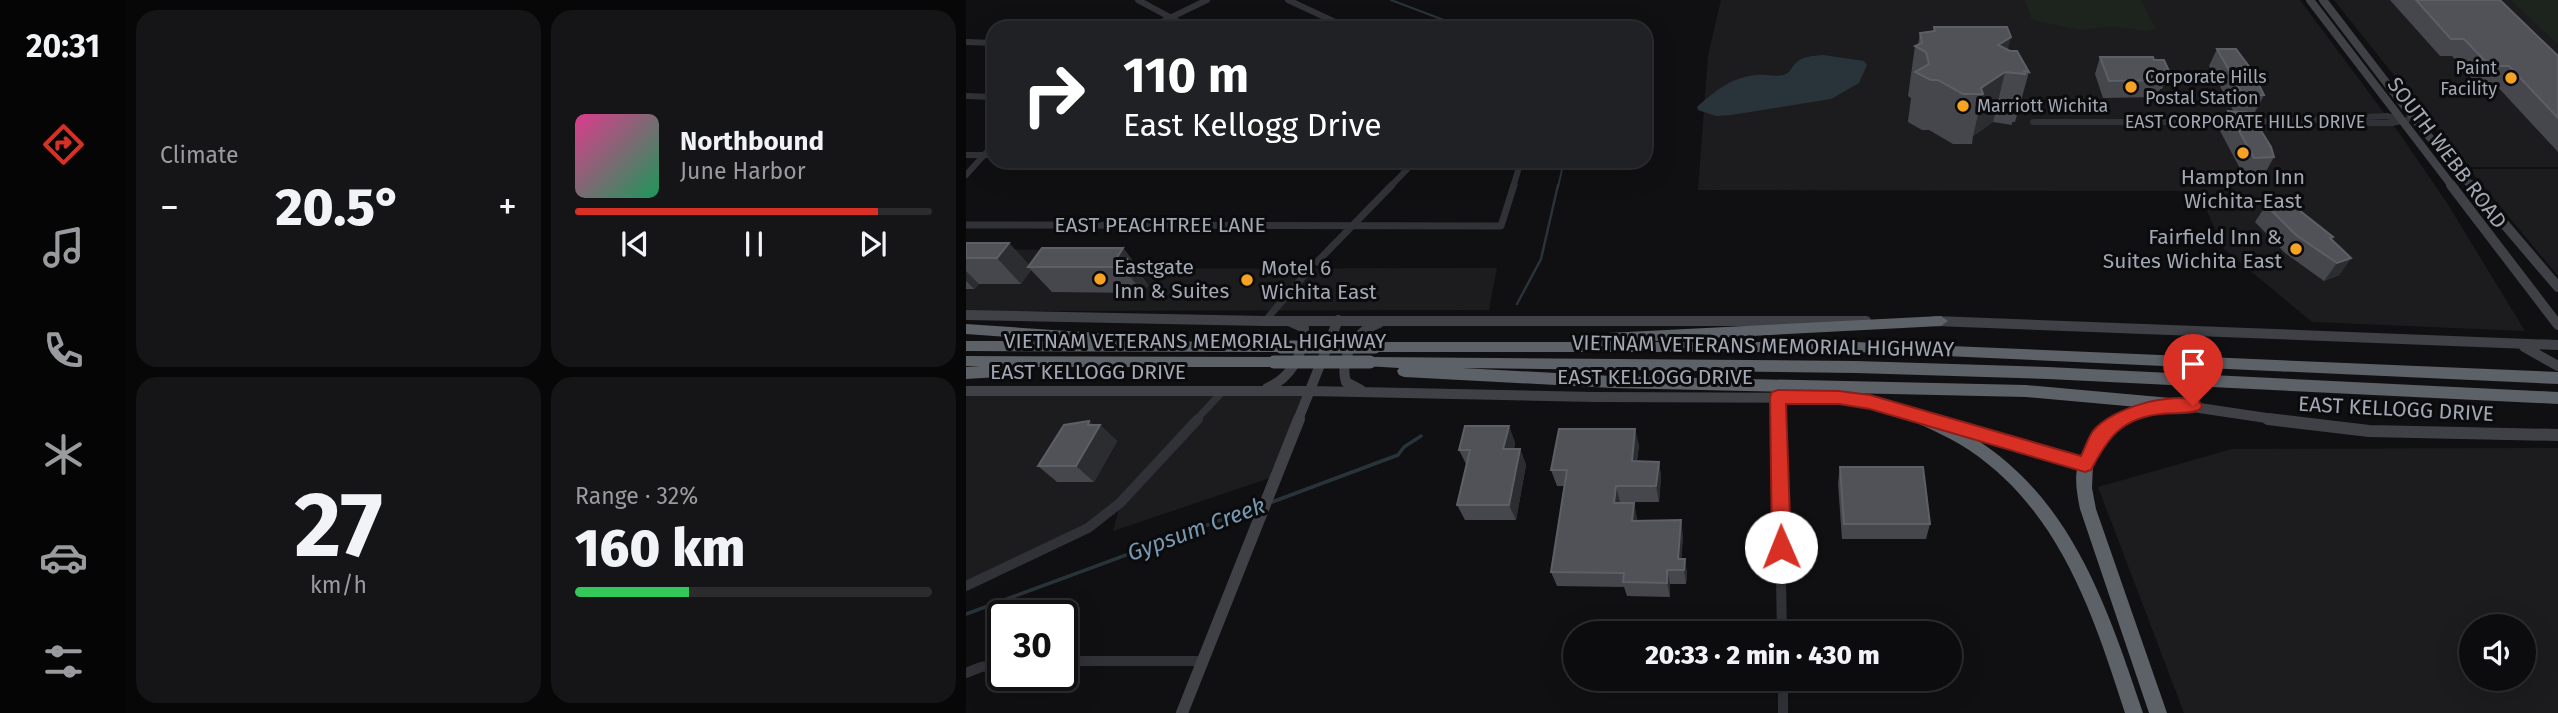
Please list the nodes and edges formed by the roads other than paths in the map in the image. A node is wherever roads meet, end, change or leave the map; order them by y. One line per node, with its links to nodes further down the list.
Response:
1 (1138, 0): 6 (street)
2 (1207, 0): 6 (street)
3 (1288, 0): 9 (street)
4 (2310, 0): 14 (main road, SOUTH WEBB ROAD)
5 (2323, 0): 15 (main road, SOUTH WEBB ROAD)
6 (1170, 18): 7 (street); 8 (street)
7 (1164, 21)
8 (1176, 21)
9 (1333, 21)
10 (966, 42): 11 (street)
11 (987, 43)
12 (966, 96): 13 (street)
13 (987, 97)
14 (2400, 120): 15 (street, EAST CORPORATE HILLS DRIVE); 16 (street, EAST CORPORATE HILLS DRIVE); 34 (main road, SOUTH WEBB ROAD)
15 (2415, 120): 27 (main road, SOUTH WEBB ROAD)
16 (2033, 122)
17 (987, 152): 19 (street)
18 (966, 155): 19 (street)
19 (984, 155): 22 (street)
20 (1408, 168): 24 (street)
21 (1519, 168): 24 (street, EAST PEACHTREE LANE)
22 (966, 175)
23 (966, 225): 24 (street, EAST PEACHTREE LANE)
24 (1354, 225): 25 (street)
25 (1317, 262)
26 (1309, 270): 32 (street)
27 (2558, 288)
28 (966, 316): 32 (main road)
29 (1283, 320): 30 (main road); 32 (main road); 48 (main road)
30 (1338, 320): 31 (main road); 50 (main road)
31 (1388, 320): 33 (main road); 51 (main road)
32 (1265, 321)
33 (1941, 321): 36 (main road); 40 (highway)
34 (2558, 326)
35 (966, 330): 39 (highway)
36 (2511, 343): 37 (main road); 44 (main road)
37 (2558, 345)
38 (966, 346): 39 (highway, VIETNAM VETERANS MEMORIAL HIGHWAY)
39 (1238, 347): 40 (highway, VIETNAM VETERANS MEMORIAL HIGHWAY, bridge)
40 (1405, 347): 46 (highway, VIETNAM VETERANS MEMORIAL HIGHWAY)
41 (966, 361): 42 (highway, VIETNAM VETERANS MEMORIAL HIGHWAY)
42 (1188, 362): 43 (highway, VIETNAM VETERANS MEMORIAL HIGHWAY, bridge); 45 (highway)
43 (1369, 366): 53 (highway, VIETNAM VETERANS MEMORIAL HIGHWAY); 54 (highway)
44 (2558, 366)
45 (966, 373)
46 (2558, 378)
47 (1224, 390): 48 (main road, EAST KELLOGG DRIVE); 49 (main road, EAST KELLOGG DRIVE); 58 (street)
48 (1254, 390): 50 (main road, EAST KELLOGG DRIVE)
49 (966, 391)
50 (1310, 391): 51 (main road, EAST KELLOGG DRIVE); 61 (main road)
51 (1364, 391): 52 (main road, EAST KELLOGG DRIVE)
52 (1778, 397): 55 (main road, EAST KELLOGG DRIVE); 59 (street)
53 (2558, 398)
54 (2193, 406): 56 (main road, EAST KELLOGG DRIVE); 57 (main road, EAST KELLOGG DRIVE)
55 (1902, 410): 57 (main road, EAST KELLOGG DRIVE); 67 (highway)
56 (2558, 435)
57 (2085, 464): 68 (highway)
58 (966, 586)
59 (1782, 621)
60 (1078, 661): 61 (street)
61 (1202, 661): 65 (main road)
62 (987, 666): 63 (street)
63 (966, 673)
64 (1783, 691): 66 (street)
65 (1182, 713)
66 (1783, 713)
67 (2134, 713)
68 (2158, 713)

